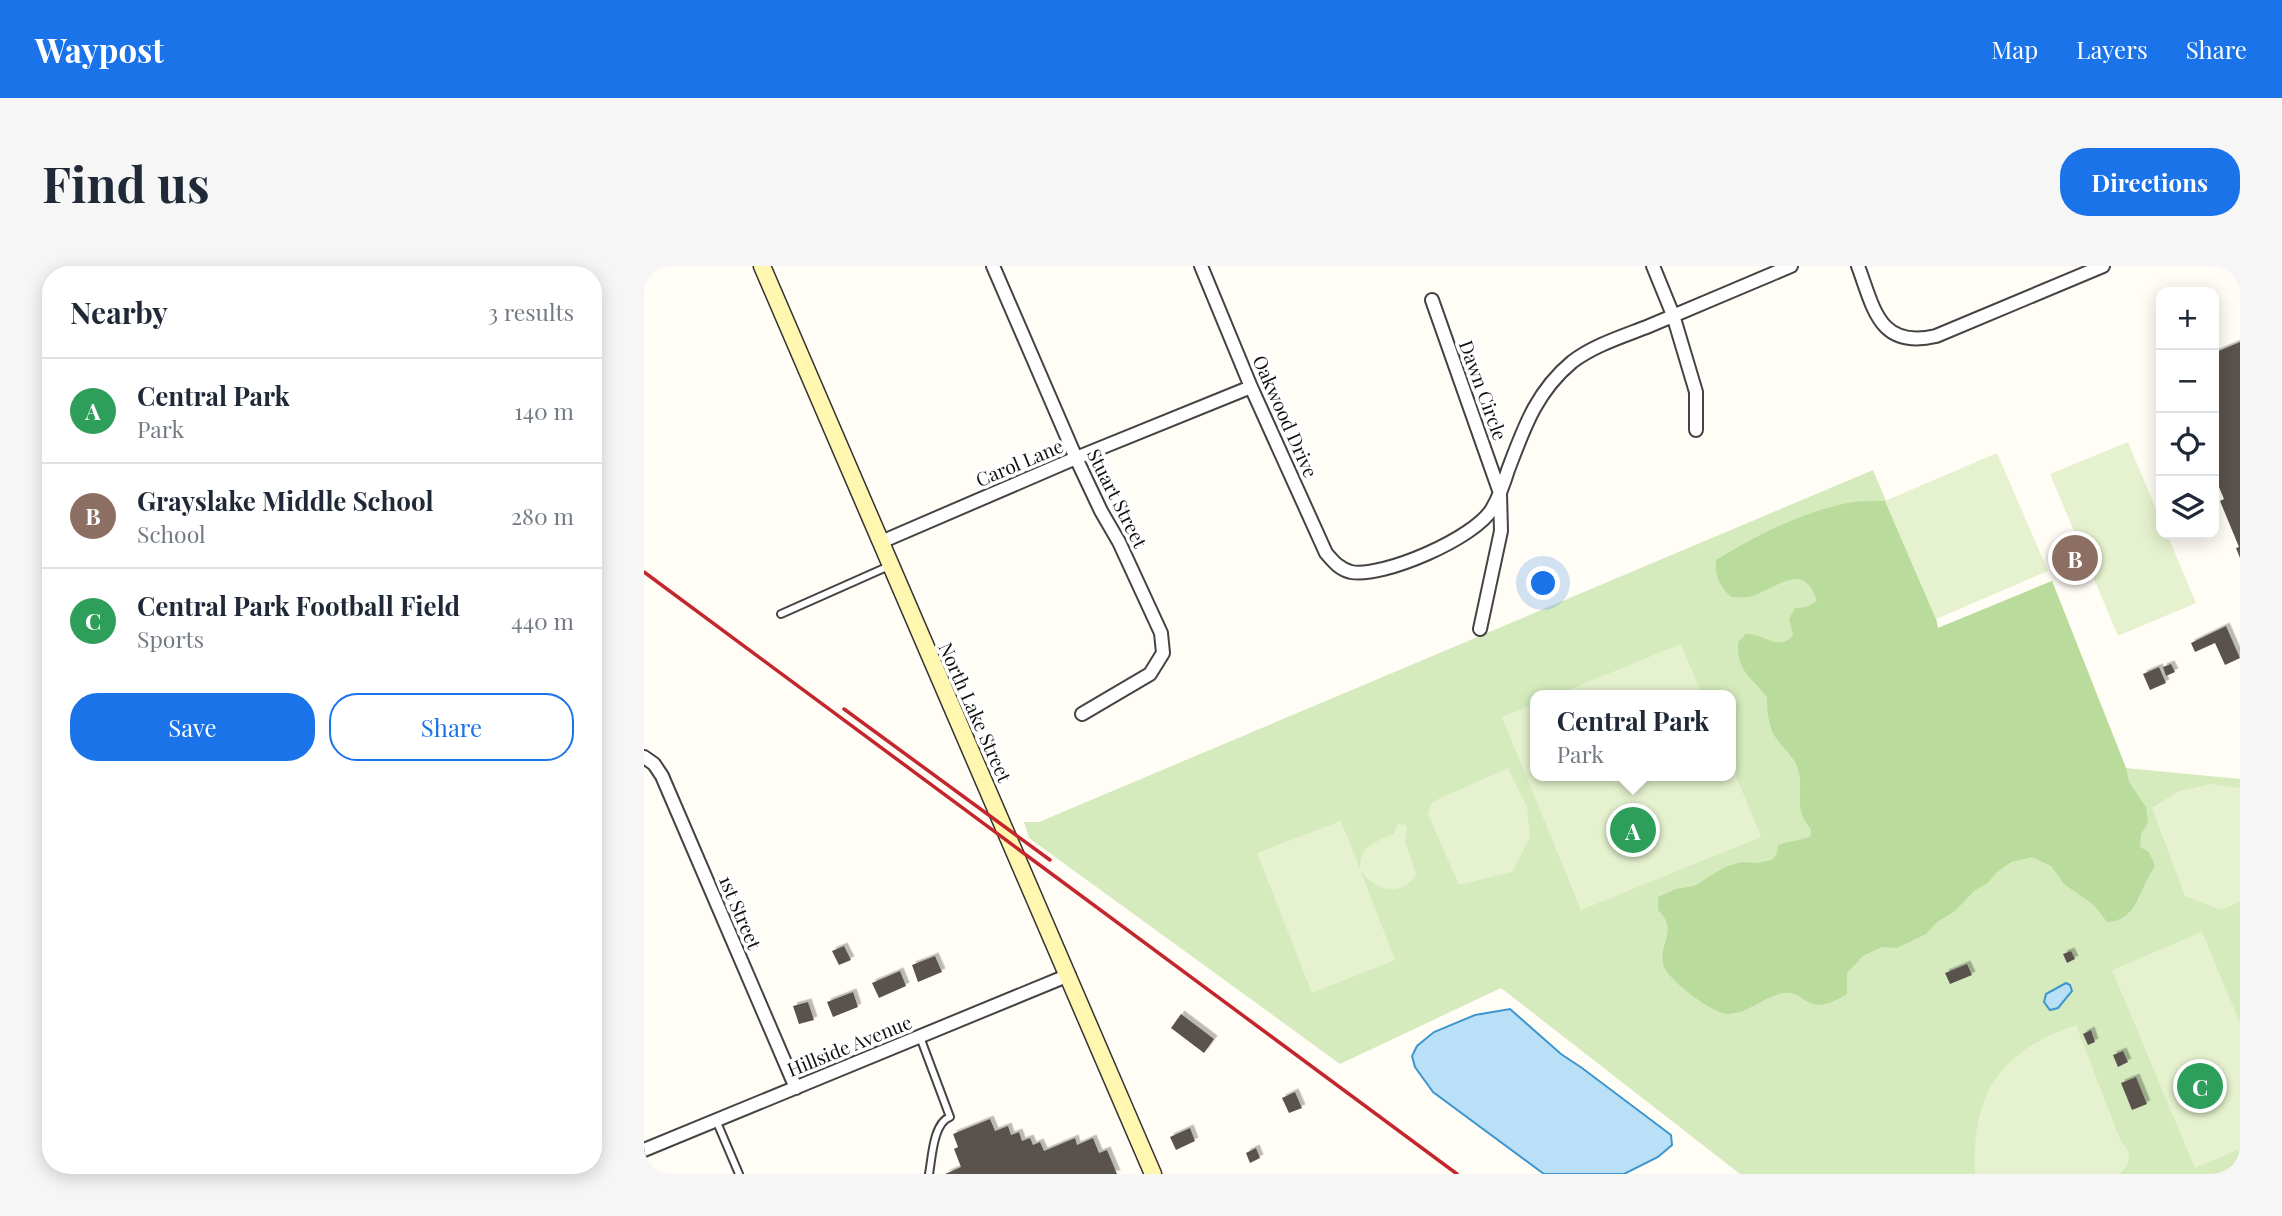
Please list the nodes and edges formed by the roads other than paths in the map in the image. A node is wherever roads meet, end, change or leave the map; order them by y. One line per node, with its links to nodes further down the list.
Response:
1 (762, 266): 14 (street, North Lake Street)
2 (993, 266): 12 (street, Stuart Street)
3 (1201, 266): 10 (street, Oakwood Drive)
4 (1653, 266): 9 (street)
5 (1791, 266): 9 (street)
6 (1858, 266): 7 (street)
7 (2103, 266)
8 (1432, 300): 13 (street, Dawn Circle)
9 (1673, 315): 11 (street); 13 (street)
10 (1251, 387): 12 (street, Carol Lane); 13 (street, Oakwood Drive)
11 (1696, 430)
12 (1076, 458): 14 (street, Carol Lane); 18 (street, Stuart Street)
13 (1500, 493): 17 (street)
14 (881, 542): 15 (street, North Lake Street)
15 (891, 565): 16 (lane); 20 (street, North Lake Street)
16 (781, 614)
17 (1480, 629)
18 (1082, 714)
19 (644, 757): 22 (street, 1st Street)
20 (1069, 975): 21 (street, Hillside Avenue); 27 (street, North Lake Street)
21 (919, 1037): 22 (street, Hillside Avenue); 26 (lane)
22 (796, 1088): 23 (street, Hillside Avenue)
23 (716, 1120): 24 (street, Hillside Avenue); 25 (lane)
24 (644, 1150)
25 (739, 1174)
26 (929, 1174)
27 (1153, 1174)

